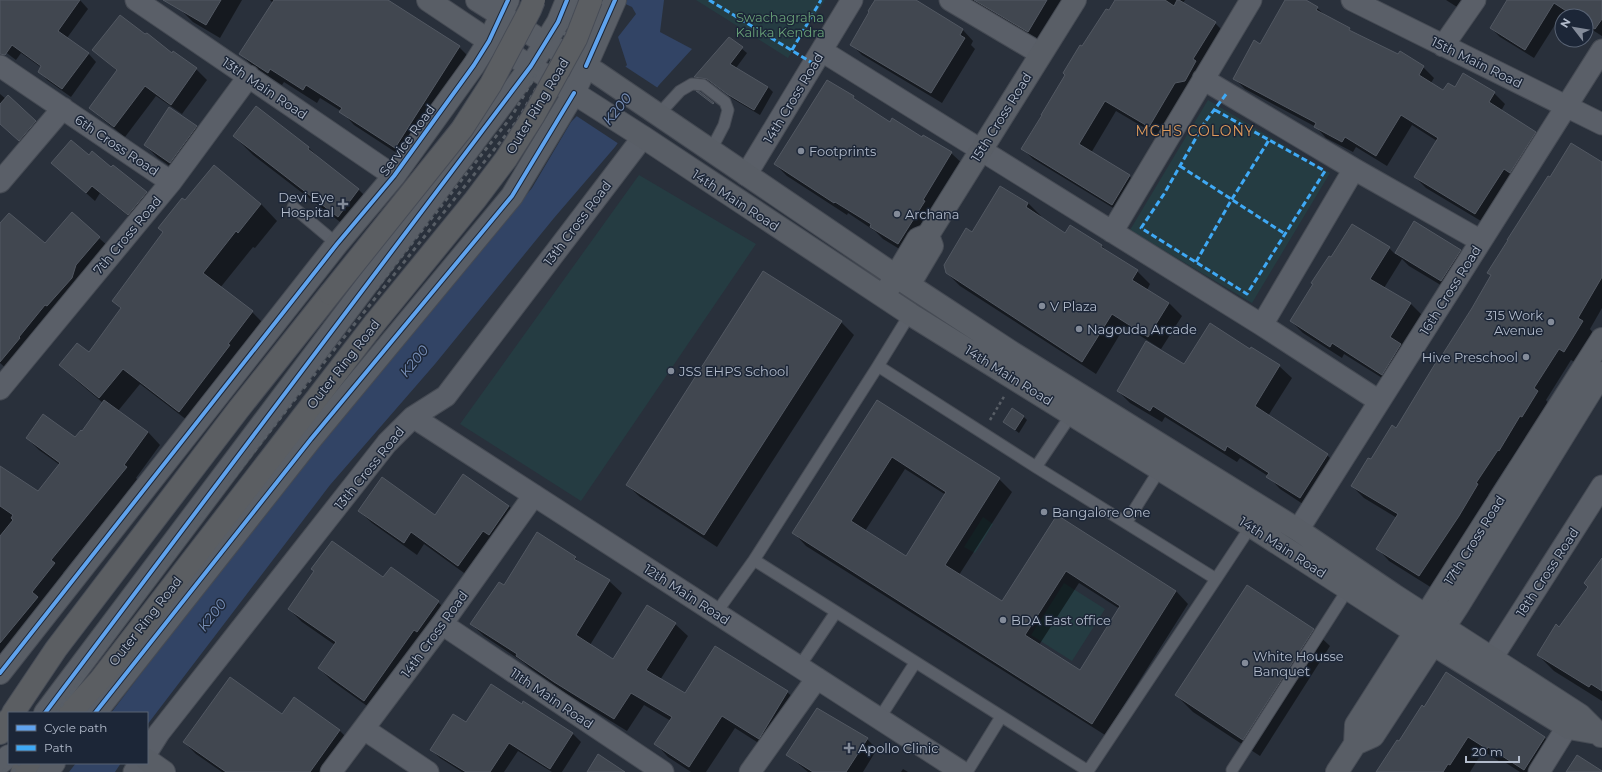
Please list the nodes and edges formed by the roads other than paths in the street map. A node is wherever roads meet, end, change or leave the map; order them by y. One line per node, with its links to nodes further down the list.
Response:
1 (136, 0): 24 (street, 13th Main Road)
2 (428, 0): 15 (street, 14th Main Road)
3 (477, 0): 14 (street, 14th Main Road)
4 (534, 0): 72 (highway, bridge)
5 (567, 0): 16 (street)
6 (591, 0): 74 (highway, Outer Ring Road, bridge)
7 (615, 0): 23 (street)
8 (852, 0): 19 (street, 14th Cross Road)
9 (950, 0): 20 (street)
10 (1076, 0): 20 (street, 15th Cross Road)
11 (1251, 0): 25 (street)
12 (1475, 0): 17 (street)
13 (1361, 2): 17 (street, 15th Main Road)
14 (504, 8): 15 (street, Service Road); 16 (street, 14th Main Road)
15 (489, 41): 22 (street, 14th Main Road); 36 (street, Service Road)
16 (546, 43): 22 (street); 23 (street, 14th Main Road)
17 (1443, 46): 27 (street, 15th Main Road)
18 (1602, 50): 27 (street, 16th Cross Road)
19 (822, 51): 33 (street); 35 (street, 14th Cross Road)
20 (1041, 54): 33 (street, 15th Cross Road)
21 (0, 66): 28 (street, 6th Cross Road)
22 (531, 66): 26 (street, 14th Main Road); 73 (street)
23 (591, 70): 26 (street); 29 (street, 14th Main Road)
24 (249, 76): 36 (street, 13th Main Road); 38 (street, 7th Cross Road)
25 (1203, 79): 34 (street); 40 (street)
26 (577, 95): 31 (street, 14th Main Road); 75 (street)
27 (1567, 106): 30 (street, 15th Main Road); 41 (street, 16th Cross Road)
28 (63, 108): 37 (street, 6th Cross Road); 38 (street, 6th Cross Road)
29 (652, 110): 32 (street, 14th Main Road); 32 (lane)
30 (1602, 124)
31 (636, 133): 44 (street, 14th Main Road); 52 (street, 13th Cross Road)
32 (711, 150): 35 (street, 14th Main Road)
33 (980, 150): 40 (street); 43 (street, 15th Cross Road)
34 (1354, 169): 41 (street); 45 (street)
35 (746, 175): 43 (street, 14th Main Road)
36 (394, 176): 42 (street, Service Road)
37 (0, 182)
38 (171, 182): 49 (street, 7th Cross Road)
39 (293, 207): 42 (lane)
40 (1112, 232): 45 (street)
41 (1481, 241): 50 (street, 16th Cross Road)
42 (337, 244): 70 (street, Service Road)
43 (902, 280): 44 (street, 15th Cross Road); 59 (street, 14th Main Road)
44 (897, 305): 47 (lane); 51 (street, 14th Main Road)
45 (1262, 325): 50 (street)
46 (1602, 339): 66 (street, 17th Cross Road)
47 (878, 366): 53 (lane); 60 (lane)
48 (1602, 373): 66 (street, 17th Cross Road)
49 (0, 389)
50 (1379, 400): 59 (street, 16th Cross Road)
51 (1071, 415): 53 (lane); 54 (street, 14th Main Road)
52 (413, 417): 56 (street, 12th Main Road); 83 (street, 13th Cross Road)
53 (1036, 467): 57 (lane)
54 (1160, 469): 57 (lane); 58 (street, 14th Main Road)
55 (1602, 486): 67 (street, 18th Cross Road)
56 (534, 495): 64 (street, 12th Main Road); 65 (street, 14th Cross Road)
57 (1126, 523): 61 (lane)
58 (1251, 526): 61 (lane); 62 (street, 14th Main Road)
59 (1298, 530): 66 (street, 14th Main Road)
60 (754, 560): 63 (lane); 64 (lane)
61 (1216, 579): 76 (lane)
62 (1348, 589): 66 (street, 14th Main Road); 89 (lane)
63 (836, 612): 68 (lane); 69 (lane)
64 (716, 613): 69 (street, 12th Main Road)
65 (442, 624): 79 (street, 14th Cross Road); 95 (street, 11th Main Road)
66 (1430, 629): 67 (street, 14th Main Road); 81 (street, 14th Main Road); 99 (street, 17th Cross Road)
67 (1492, 658): 82 (street, 14th Main Road)
68 (915, 662): 76 (lane); 77 (lane)
69 (799, 667): 71 (street, 12th Main Road)
70 (0, 673)
71 (817, 678): 77 (street, 12th Main Road); 96 (street)
72 (14, 712)
73 (46, 712)
74 (73, 712)
75 (96, 712)
76 (1002, 717): 98 (lane)
77 (879, 718): 97 (street, 12th Main Road)
78 (8, 721): 80 (highway)
79 (364, 729): 93 (street, 14th Cross Road); 94 (street)
80 (0, 733)
81 (1564, 733): 82 (street, 14th Main Road); 100 (street)
82 (1600, 735)
83 (148, 751)
84 (8, 757): 86 (street)
85 (148, 761): 92 (street)
86 (0, 763)
87 (28, 764): 90 (highway)
88 (53, 764): 91 (street)
89 (1232, 770)
90 (22, 772)
91 (47, 772)
92 (164, 772)
93 (331, 772)
94 (428, 772)
95 (663, 772)
96 (750, 772)
97 (962, 772)
98 (967, 772)
99 (1337, 772)
100 (1539, 772)

